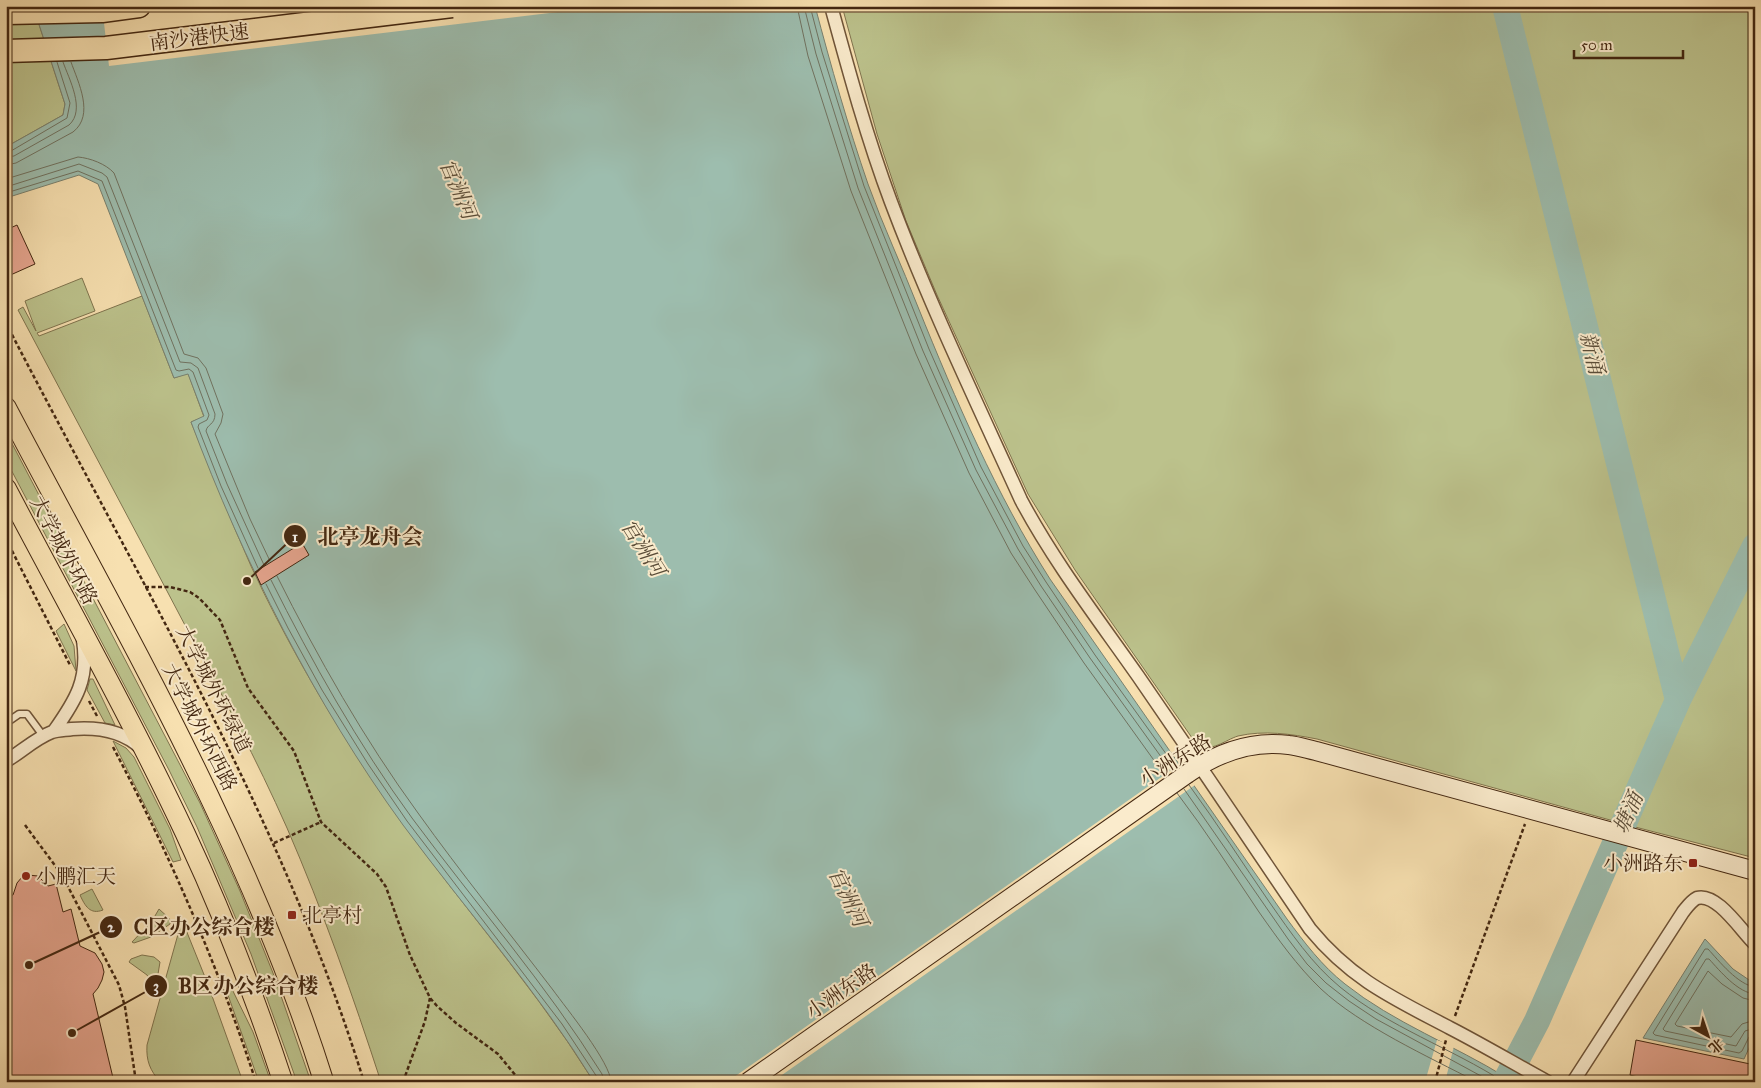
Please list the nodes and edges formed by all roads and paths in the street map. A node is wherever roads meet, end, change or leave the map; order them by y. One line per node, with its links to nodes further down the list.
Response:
1 (140, 6): 4 (highway, 南沙港快速)
2 (452, 6): 5 (highway, 南沙港快速, bridge)
3 (831, 6): 20 (street)
4 (6, 13)
5 (6, 51)
6 (6, 323): 10 (path, 大学城外环绿道)
7 (6, 407): 34 (main road, 大学城外环西路)
8 (6, 488): 11 (main road, 大学城外环路)
9 (6, 539): 12 (path)
10 (145, 587): 22 (path); 24 (path, 大学城外环绿道)
11 (82, 632): 16 (street); 18 (main road)
12 (71, 667)
13 (86, 694): 15 (path)
14 (6, 722): 16 (lane)
15 (100, 722)
16 (49, 734): 18 (street); 19 (street)
17 (109, 740): 32 (path)
18 (144, 752): 33 (main road)
19 (6, 761)
20 (1194, 770): 21 (main road, 小洲东路); 30 (street); 38 (main road, 小洲东路, bridge)
21 (1530, 809): 25 (main road, 小洲东路); 30 (path)
22 (321, 822): 24 (path); 29 (path)
23 (25, 825): 27 (path)
24 (274, 843): 35 (path, 大学城外环绿道)
25 (1755, 871)
26 (1755, 944): 41 (street)
27 (105, 958): 28 (path); 31 (path)
28 (100, 960)
29 (430, 998): 36 (path); 37 (path)
30 (1450, 1028): 39 (path); 40 (street)
31 (136, 1082)
32 (256, 1082)
33 (283, 1082)
34 (324, 1082)
35 (364, 1082)
36 (403, 1082)
37 (521, 1082)
38 (748, 1082)
39 (1435, 1082)
40 (1548, 1082)
41 (1572, 1082)

